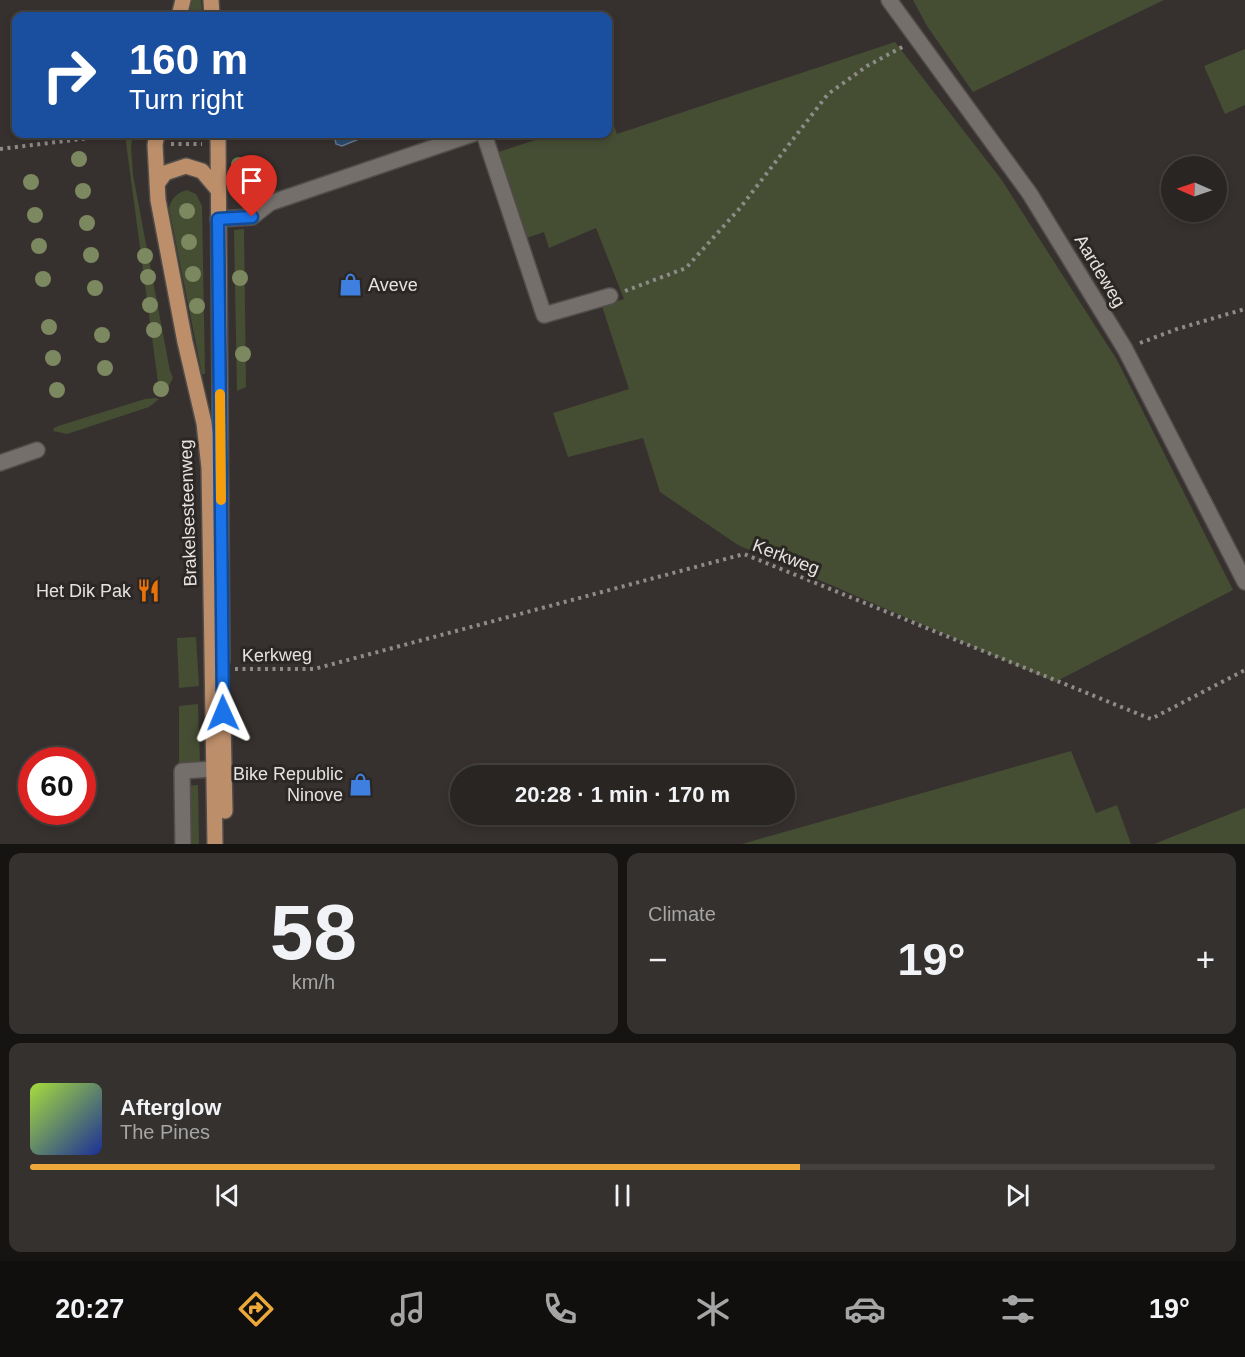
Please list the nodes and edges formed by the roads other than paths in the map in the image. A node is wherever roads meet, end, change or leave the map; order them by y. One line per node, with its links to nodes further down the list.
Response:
1 (889, 0): 12 (street, Aardeweg)
2 (156, 138): 6 (main road, Brakelsesteenweg)
3 (218, 138): 7 (main road, Brakelsesteenweg)
4 (462, 138): 8 (street)
5 (485, 138): 9 (street)
6 (158, 184): 7 (main road); 13 (main road, Brakelsesteenweg)
7 (218, 190): 8 (main road, Brakelsesteenweg)
8 (218, 219): 16 (main road, Brakelsesteenweg)
9 (610, 296)
10 (37, 450): 11 (street)
11 (0, 463)
12 (1245, 582)
13 (213, 769): 14 (street); 15 (main road, Brakelsesteenweg)
14 (183, 844)
15 (215, 844)
16 (225, 844)

